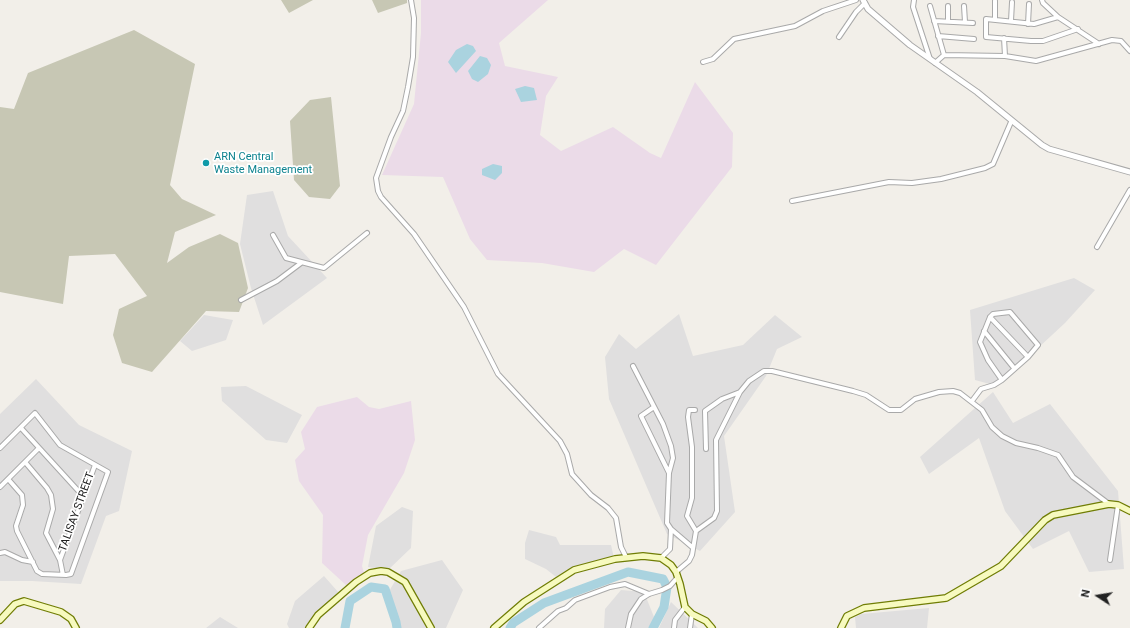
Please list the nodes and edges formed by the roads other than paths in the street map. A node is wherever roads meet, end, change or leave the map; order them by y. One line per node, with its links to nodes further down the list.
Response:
1 (411, 0): 67 (street)
2 (856, 0): 29 (street)
3 (914, 0): 30 (street)
4 (1042, 0): 12 (street)
5 (864, 1): 22 (street); 30 (street)
6 (995, 1): 14 (street)
7 (1012, 2): 16 (street)
8 (1029, 4): 19 (street)
9 (930, 6): 13 (street)
10 (948, 6): 15 (street)
11 (964, 6): 17 (street)
12 (1058, 17): 19 (street); 20 (street)
13 (934, 20): 15 (street); 21 (street)
14 (995, 20): 16 (street); 24 (street)
15 (948, 21): 17 (street)
16 (1011, 21): 19 (street)
17 (965, 22): 18 (street)
18 (973, 23)
19 (1028, 24)
20 (1078, 29): 24 (street); 25 (street)
21 (938, 36): 23 (street); 27 (street)
22 (839, 37)
23 (974, 38)
24 (1004, 38): 28 (street)
25 (1099, 44): 26 (street); 28 (street)
26 (1130, 51)
27 (944, 55): 28 (street); 30 (street)
28 (1004, 56)
29 (703, 62)
30 (932, 62): 31 (street)
31 (1011, 122): 32 (street); 34 (street)
32 (1130, 172)
33 (1130, 190): 37 (street)
34 (792, 201)
35 (367, 233): 38 (street)
36 (273, 236): 38 (street)
37 (1097, 247)
38 (301, 263): 39 (street)
39 (240, 300)
40 (990, 317): 41 (street); 42 (street); 42 (street)
41 (984, 331): 44 (street); 45 (street)
42 (1028, 357): 44 (street)
43 (632, 366): 48 (street)
44 (1014, 368): 45 (street)
45 (1002, 380): 47 (street)
46 (740, 392): 47 (street); 53 (street); 64 (street)
47 (972, 402): 60 (street)
48 (654, 407): 56 (street); 56 (street)
49 (695, 410): 64 (street)
50 (21, 428): 51 (street); 52 (street); 55 (street)
51 (0, 448)
52 (39, 448): 54 (street); 59 (street)
53 (706, 449)
54 (25, 462): 57 (street); 69 (street)
55 (95, 465): 59 (street, TALISAY STREET); 73 (street)
56 (669, 473): 63 (street)
57 (8, 479): 58 (street); 71 (street)
58 (0, 487)
59 (83, 496): 69 (street, TALISAY STREET)
60 (1110, 504): 61 (main road); 87 (main road)
61 (1118, 505): 62 (main road); 70 (street)
62 (1130, 511)
63 (671, 530): 65 (street); 68 (street)
64 (696, 531): 65 (street)
65 (692, 547): 72 (street)
66 (0, 553): 71 (street)
67 (626, 557): 68 (main road); 81 (main road)
68 (661, 558): 72 (main road)
69 (60, 560): 73 (street)
70 (1110, 560)
71 (33, 562): 73 (street)
72 (677, 574): 74 (street); 75 (main road)
73 (63, 575)
74 (649, 594): 82 (street); 83 (street)
75 (685, 607): 76 (main road); 84 (street)
76 (692, 614): 85 (street); 86 (main road)
77 (0, 620): 78 (main road)
78 (76, 628)
79 (309, 628): 80 (main road)
80 (431, 628)
81 (494, 628)
82 (539, 628)
83 (628, 628)
84 (674, 628)
85 (690, 628)
86 (712, 628)
87 (842, 628)

